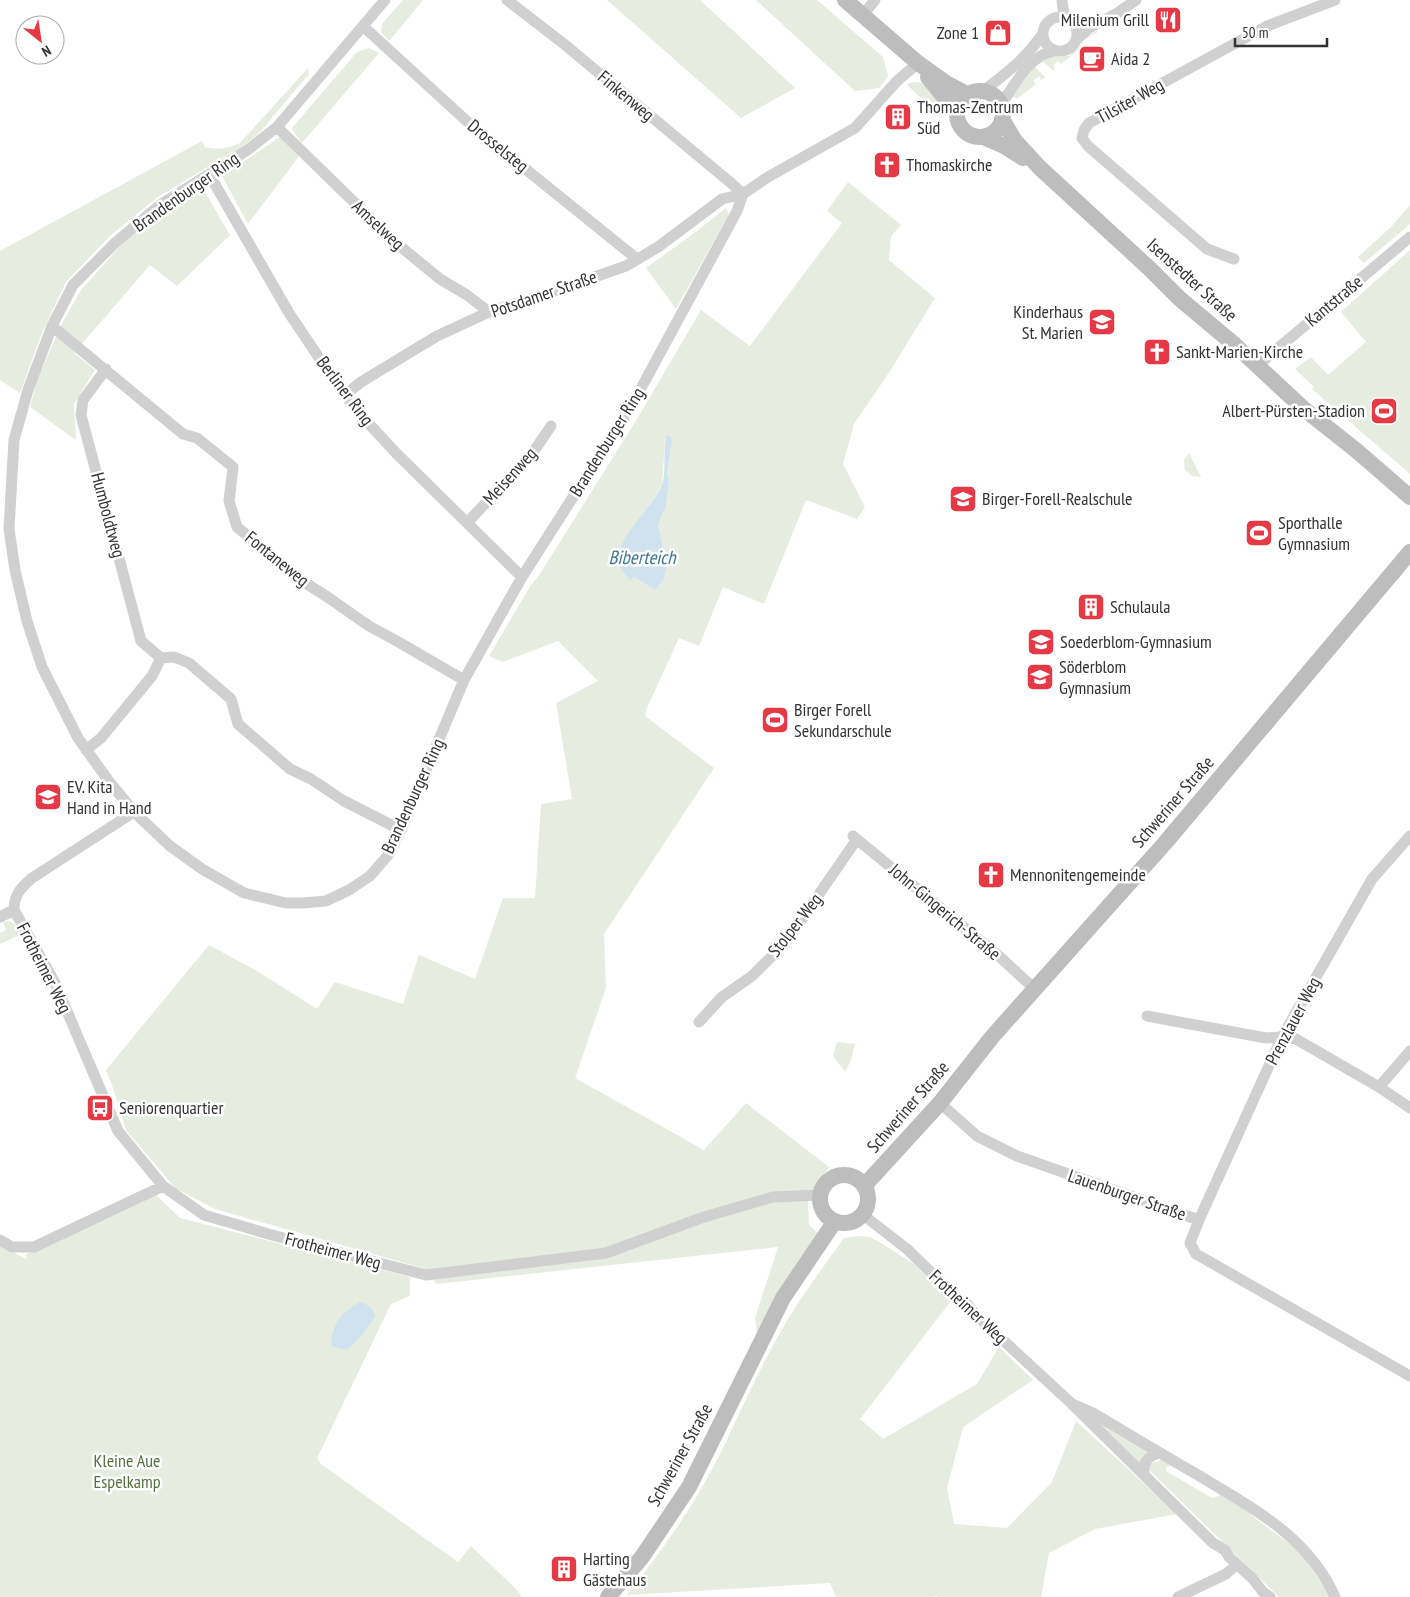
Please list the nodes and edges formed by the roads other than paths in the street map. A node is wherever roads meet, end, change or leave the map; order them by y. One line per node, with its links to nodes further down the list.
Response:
1 (385, 0): 12 (street, Brandenburger Ring)
2 (507, 0): 24 (street, Finkenweg)
3 (845, 0): 9 (street)
4 (875, 0): 9 (street)
5 (1056, 0): 10 (street)
6 (1062, 0): 11 (street)
7 (1136, 0): 11 (street); 14 (street)
8 (1335, 0): 26 (street, Tilsiter Weg)
9 (863, 15): 16 (street)
10 (1052, 19): 11 (street); 13 (street)
11 (1070, 21): 14 (street)
12 (364, 27): 20 (street, Brandenburger Ring); 27 (street, Drosselsteg)
13 (1042, 35): 15 (street); 17 (street)
14 (1076, 40): 15 (street)
15 (1054, 51): 19 (street)
16 (918, 63): 17 (street); 18 (street); 24 (street)
17 (975, 93): 18 (street); 19 (street)
18 (956, 112): 21 (street)
19 (1002, 112): 21 (street); 22 (street, Isenstedter Straße)
20 (277, 127): 23 (street, Brandenburger Ring); 28 (street, Amselweg)
21 (983, 137): 22 (street, Isenstedter Straße)
22 (1040, 168): 30 (street, Isenstedter Straße)
23 (209, 174): 29 (street, Brandenburger Ring); 32 (street, Berliner Ring)
24 (743, 194): 27 (street, Potsdamer Straße); 37 (street, Brandenburger Ring)
25 (1410, 237): 30 (street, Kantstraße)
26 (1234, 259)
27 (637, 260): 28 (street, Potsdamer Straße)
28 (489, 312): 32 (street, Potsdamer Straße)
29 (52, 326): 31 (street, Fontaneweg); 40 (street, Brandenburger Ring)
30 (1257, 366): 34 (street, Isenstedter Straße)
31 (106, 369): 38 (street, Humboldtweg); 39 (street, Fontaneweg)
32 (346, 395): 35 (street, Berliner Ring)
33 (551, 426): 35 (street, Meisenweg)
34 (1410, 497)
35 (467, 524): 37 (street, Berliner Ring)
36 (1410, 552): 47 (street, Schweriner Straße)
37 (522, 577): 39 (street, Brandenburger Ring)
38 (161, 658): 40 (street); 42 (street)
39 (464, 680): 42 (street, Brandenburger Ring)
40 (86, 750): 41 (street, Brandenburger Ring)
41 (134, 812): 42 (street, Brandenburger Ring); 45 (street, Frotheimer Weg)
42 (401, 830)
43 (1410, 836): 50 (street, Prenzlauer Weg)
44 (855, 837): 47 (street, John-Gingerich-Straße); 49 (street, Stolper Weg)
45 (14, 910): 46 (street, Frotheimer Weg); 55 (street, Frotheimer Weg)
46 (0, 917)
47 (1037, 988): 53 (street, Schweriner Straße)
48 (1147, 1016): 50 (street)
49 (699, 1022)
50 (1282, 1037): 52 (street); 59 (street, Prenzlauer Weg)
51 (1410, 1051): 52 (street)
52 (1379, 1087): 54 (street)
53 (940, 1103): 56 (street, Schweriner Straße); 59 (street, Lauenburger Straße)
54 (1410, 1108)
55 (163, 1186): 57 (street, Frotheimer Weg); 61 (street)
56 (864, 1186): 57 (street); 58 (street)
57 (820, 1195): 60 (street)
58 (862, 1214): 60 (street); 63 (street, Frotheimer Weg)
59 (1199, 1220): 62 (street, Lauenburger Straße)
60 (835, 1221): 68 (street, Schweriner Straße)
61 (0, 1240)
62 (1410, 1376)
63 (1071, 1403): 64 (street, Frotheimer Weg); 65 (street, Frotheimer Weg)
64 (1160, 1453): 65 (street); 67 (street, Frotheimer Weg)
65 (1144, 1474): 66 (street, Frotheimer Weg)
66 (1236, 1565): 69 (street); 70 (street, Frotheimer Weg)
67 (1333, 1596)
68 (608, 1597)
69 (1178, 1597)
70 (1270, 1597)

